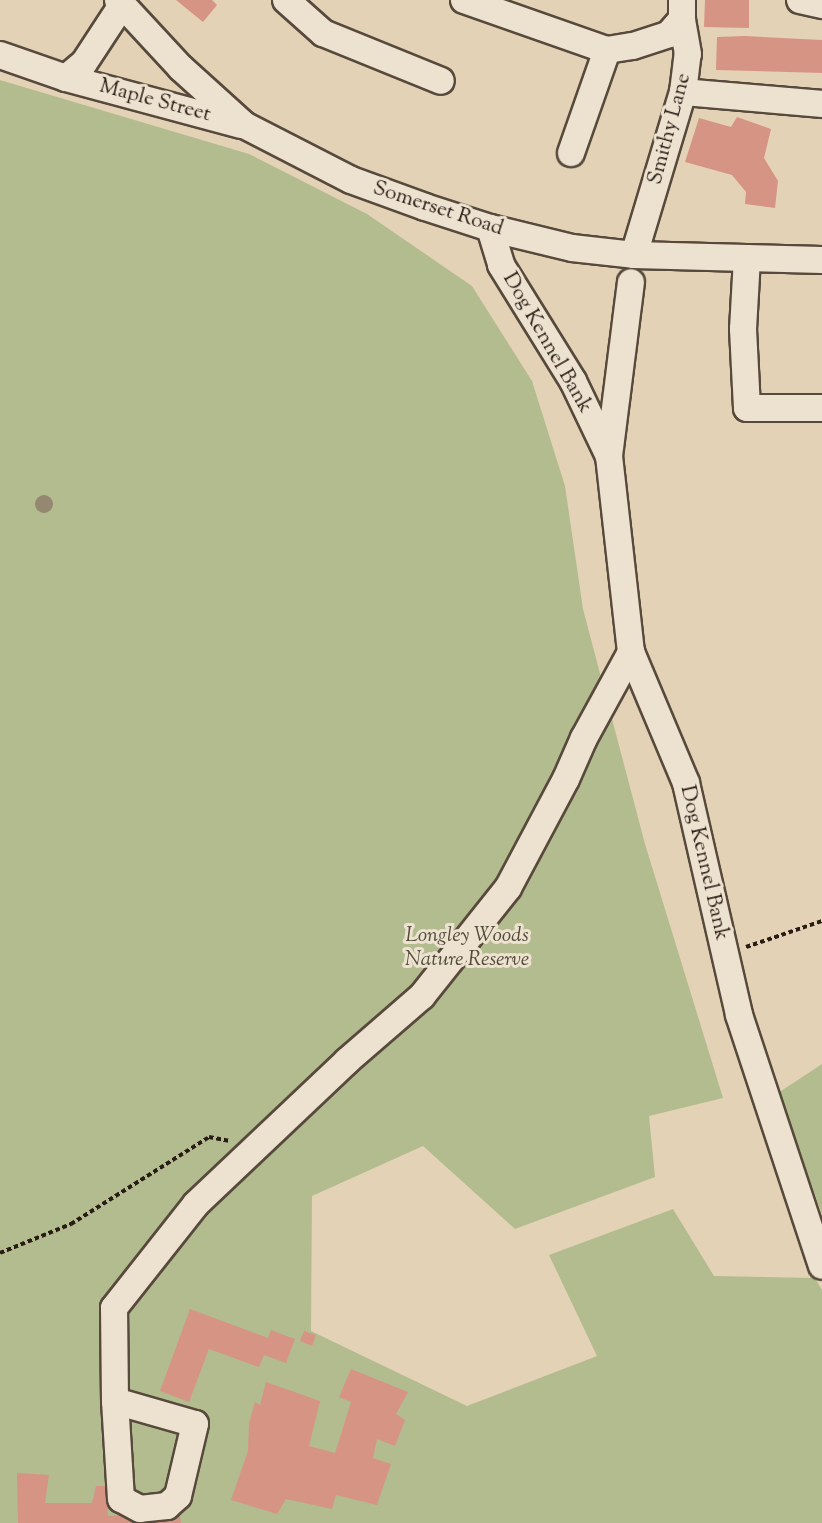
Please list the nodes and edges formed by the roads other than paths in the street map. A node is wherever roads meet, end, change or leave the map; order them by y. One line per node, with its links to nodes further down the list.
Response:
1 (286, 0): 10 (street)
2 (464, 0): 7 (street)
3 (800, 0): 5 (street)
4 (120, 3): 9 (street, Maple Street); 13 (street, Somerset Road)
5 (822, 5)
6 (682, 9): 7 (street); 11 (street, Smithy Lane)
7 (607, 50): 14 (street)
8 (0, 56): 9 (street, Maple Street)
9 (66, 78): 13 (street, Maple Street)
10 (441, 81)
11 (683, 92): 12 (street); 16 (street, Smithy Lane)
12 (822, 104)
13 (244, 125): 15 (street, Somerset Road)
14 (571, 153)
15 (490, 228): 16 (street, Somerset Road); 21 (street, Dog Kennel Bank)
16 (634, 255): 17 (street, Somerset Road)
17 (747, 258): 18 (street, Somerset Road); 20 (street)
18 (822, 261)
19 (631, 282): 21 (street, Dog Kennel Bank)
20 (822, 408)
21 (609, 456): 22 (street, Dog Kennel Bank)
22 (631, 652): 23 (street, Dog Kennel Bank); 24 (street)
23 (822, 1266)
24 (115, 1401)

